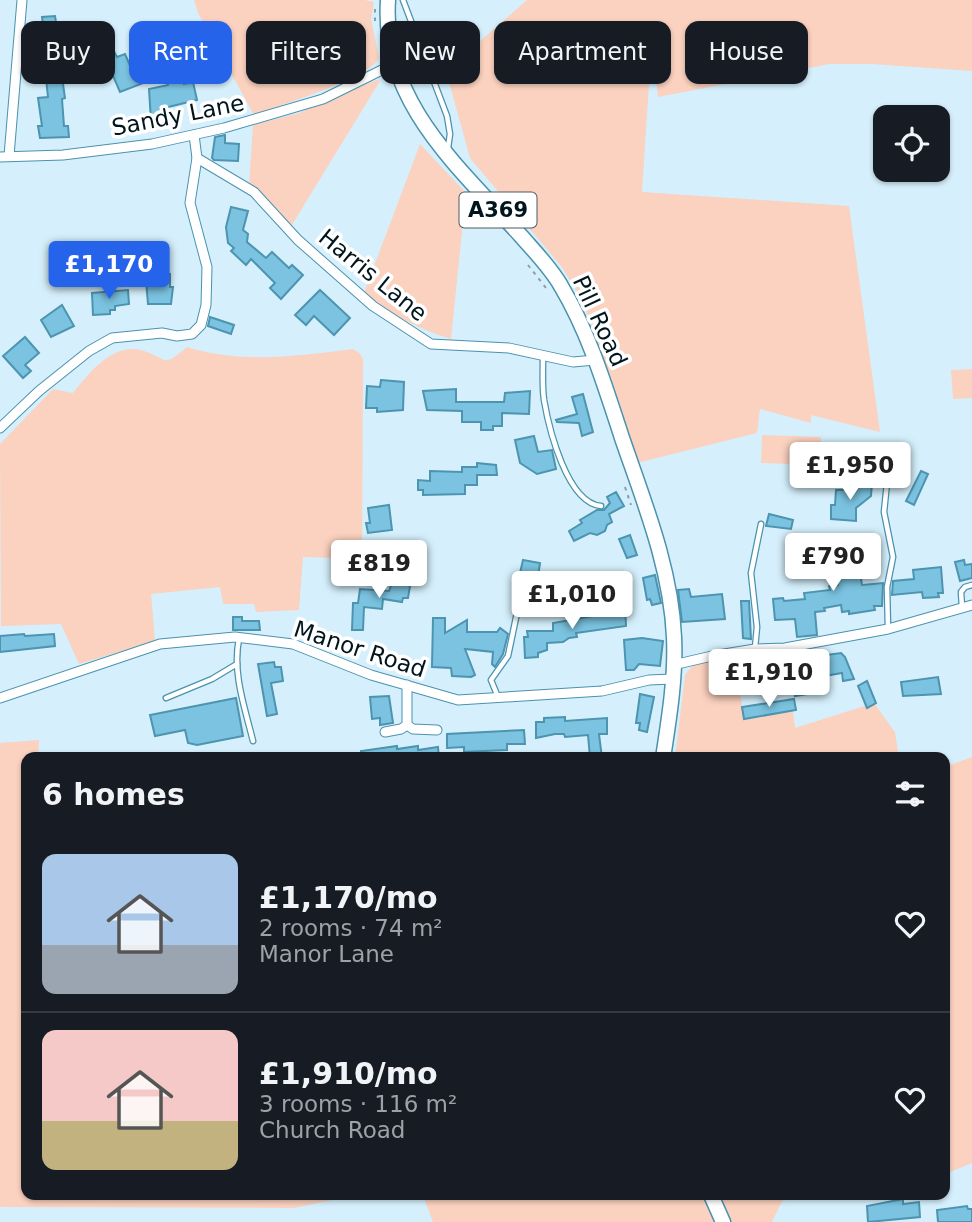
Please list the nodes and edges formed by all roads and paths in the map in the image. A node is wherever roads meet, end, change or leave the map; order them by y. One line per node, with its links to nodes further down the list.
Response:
1 (22, 0): 9 (street)
2 (388, 0): 4 (main road, Pill Road / A369)
3 (403, 0): 8 (lane)
4 (387, 21)
5 (380, 71): 7 (street, Sandy Lane)
6 (403, 84): 8 (main road, Pill Road / A369)
7 (194, 135): 9 (street, Sandy Lane); 10 (street)
8 (447, 153): 12 (main road, Pill Road / A369)
9 (4, 157)
10 (197, 158): 11 (street, Harris Lane); 13 (street)
11 (543, 356): 12 (street, Harris Lane); 16 (lane)
12 (595, 360): 26 (main road, Pill Road / A369)
13 (0, 429)
14 (888, 473): 22 (lane)
15 (622, 479): 17 (path)
16 (601, 506)
17 (632, 509)
18 (761, 523): 24 (lane)
19 (523, 584): 28 (lane)
20 (972, 584): 21 (lane)
21 (967, 606): 22 (street, Manor Road)
22 (888, 629): 24 (street, Manor Road)
23 (240, 638): 25 (lane); 27 (street, Manor Road); 29 (street, Manor Road)
24 (755, 649): 26 (street, Manor Road)
25 (237, 664): 30 (lane); 34 (lane)
26 (673, 672): 28 (street, Manor Road); 35 (main road, A369)
27 (407, 685): 28 (street, Manor Road); 31 (street)
28 (498, 697)
29 (0, 698)
30 (166, 698)
31 (407, 725): 32 (street); 33 (street)
32 (437, 730)
33 (385, 732)
34 (253, 741)
35 (664, 752)
36 (713, 1200): 37 (main road)
37 (723, 1222)

